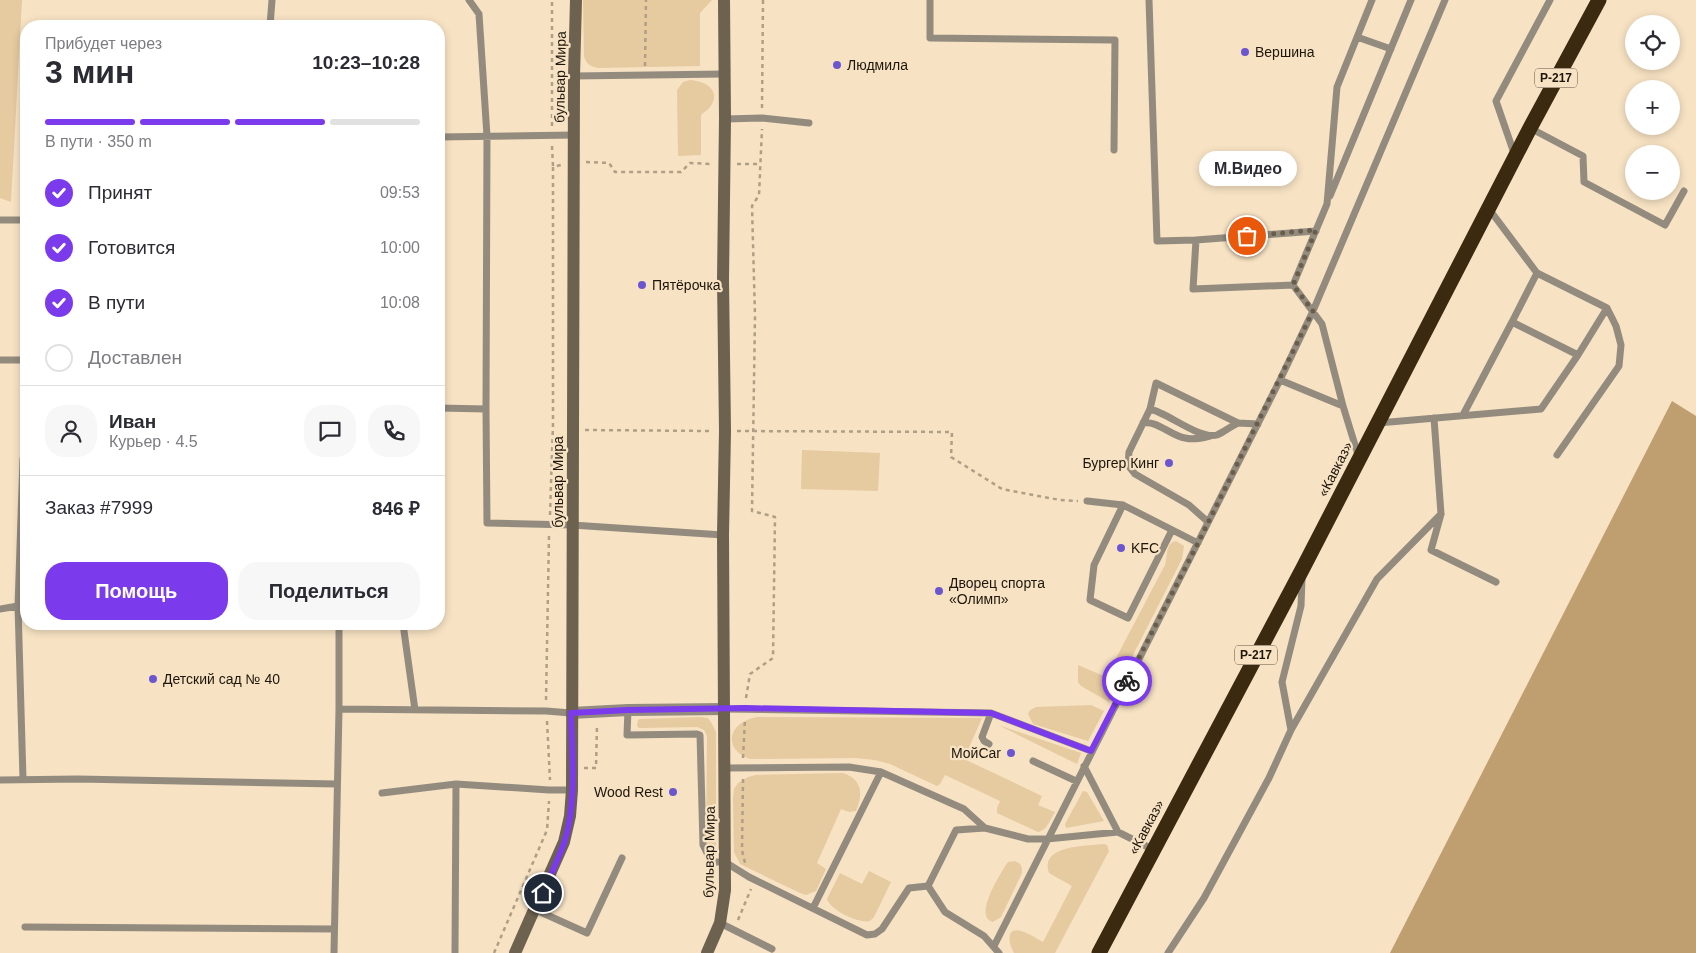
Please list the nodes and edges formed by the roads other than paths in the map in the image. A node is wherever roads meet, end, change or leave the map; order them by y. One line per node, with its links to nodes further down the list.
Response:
1 (272, 0): 12 (lane)
2 (469, 0): 21 (lane)
3 (576, 0): 16 (street, бульвар Мира)
4 (724, 0): 15 (street, бульвар Мира)
5 (930, 0): 23 (lane)
6 (1149, 0): 31 (lane)
7 (1372, 0): 13 (lane)
8 (1411, 0): 14 (lane)
9 (1445, 0): 35 (lane)
10 (1550, 0): 24 (lane)
11 (1599, 0): 19 (highway, «Кавказ» / Р-217)
12 (270, 20)
13 (1357, 37): 14 (lane); 26 (lane)
14 (1391, 49): 26 (lane)
15 (724, 74): 16 (lane); 17 (street, бульвар Мира)
16 (574, 76): 20 (street, бульвар Мира)
17 (725, 119): 18 (lane); 60 (street, бульвар Мира)
18 (809, 123)
19 (1530, 128): 24 (highway, «Кавказ» / Р-217); 25 (lane)
20 (575, 135): 21 (lane); 58 (street, бульвар Мира)
21 (487, 136): 22 (lane); 43 (lane)
22 (445, 137)
23 (1114, 150)
24 (1516, 158): 27 (highway, «Кавказ» / Р-217)
25 (1684, 190)
26 (1327, 204): 30 (lane)
27 (1489, 209): 32 (lane); 49 (highway, «Кавказ» / Р-217)
28 (0, 220): 29 (lane)
29 (20, 220)
30 (1316, 230): 31 (lane); 33 (lane)
31 (1196, 240): 33 (lane)
32 (1537, 273): 34 (lane); 36 (lane)
33 (1293, 285): 35 (lane)
34 (1607, 308): 37 (lane); 52 (lane)
35 (1313, 311): 40 (lane); 41 (lane)
36 (1512, 322): 37 (lane); 45 (lane)
37 (1578, 356): 45 (lane)
38 (0, 360): 39 (lane)
39 (20, 360)
40 (1280, 380): 41 (lane); 50 (lane)
41 (1343, 406): 53 (lane)
42 (445, 408): 43 (lane)
43 (486, 408): 58 (lane)
44 (1150, 409): 47 (lane); 48 (lane); 51 (lane)
45 (1463, 416): 46 (lane)
46 (1434, 418): 49 (lane); 56 (lane)
47 (1143, 423): 51 (lane); 57 (lane)
48 (1238, 423): 50 (lane); 51 (lane)
49 (1378, 423): 53 (highway, «Кавказ» / Р-217)
50 (1258, 424): 57 (lane)
51 (1216, 435)
52 (1557, 455)
53 (1359, 459): 63 (highway, «Кавказ» / Р-217)
54 (1087, 501): 55 (lane)
55 (1123, 504): 59 (lane); 59 (lane)
56 (1441, 514): 64 (lane); 75 (lane)
57 (1208, 522): 61 (lane)
58 (572, 526): 60 (lane); 73 (street, бульвар Мира)
59 (1172, 530): 61 (lane)
60 (723, 535): 69 (street, бульвар Мира)
61 (1198, 543): 77 (lane)
62 (20, 547): 65 (lane)
63 (1303, 568): 75 (lane); 92 (highway, «Кавказ» / Р-217)
64 (1496, 582)
65 (18, 606): 66 (lane); 82 (lane)
66 (0, 609)
67 (339, 630): 70 (lane)
68 (404, 630): 71 (lane)
69 (724, 708): 72 (street); 74 (lane); 80 (street, бульвар Мира)
70 (339, 709): 71 (lane); 85 (lane)
71 (415, 710): 73 (lane)
72 (628, 710): 73 (street); 94 (lane)
73 (571, 713): 87 (street, бульвар Мира)
74 (991, 713): 76 (lane); 77 (lane)
75 (1292, 730): 109 (lane)
76 (989, 744)
77 (1091, 751): 79 (lane)
78 (1033, 761): 84 (lane)
79 (1084, 766): 84 (lane); 90 (lane)
80 (725, 768): 81 (lane); 94 (street, бульвар Мира)
81 (881, 772): 89 (lane); 96 (lane)
82 (23, 779): 83 (lane); 85 (lane)
83 (0, 780)
84 (1076, 781): 91 (lane)
85 (337, 784): 100 (lane)
86 (456, 784): 87 (lane); 88 (lane); 104 (lane)
87 (572, 790): 97 (street, бульвар Мира)
88 (382, 793)
89 (985, 828): 91 (lane); 95 (lane)
90 (1118, 832): 91 (lane); 92 (lane)
91 (1047, 839): 101 (lane)
92 (1152, 849): 108 (highway, «Кавказ» / Р-217)
93 (622, 858): 97 (lane)
94 (725, 862): 96 (lane); 98 (street, бульвар Мира)
95 (928, 886): 96 (lane); 101 (lane)
96 (813, 908)
97 (536, 910): 105 (street, бульвар Мира)
98 (720, 923): 102 (lane); 106 (street, бульвар Мира)
99 (26, 927): 100 (lane)
100 (334, 929): 103 (lane)
101 (994, 946): 107 (lane)
102 (772, 949)
103 (334, 953)
104 (455, 953)
105 (515, 953)
106 (707, 953)
107 (999, 953)
108 (1099, 953)
109 (1168, 953)

